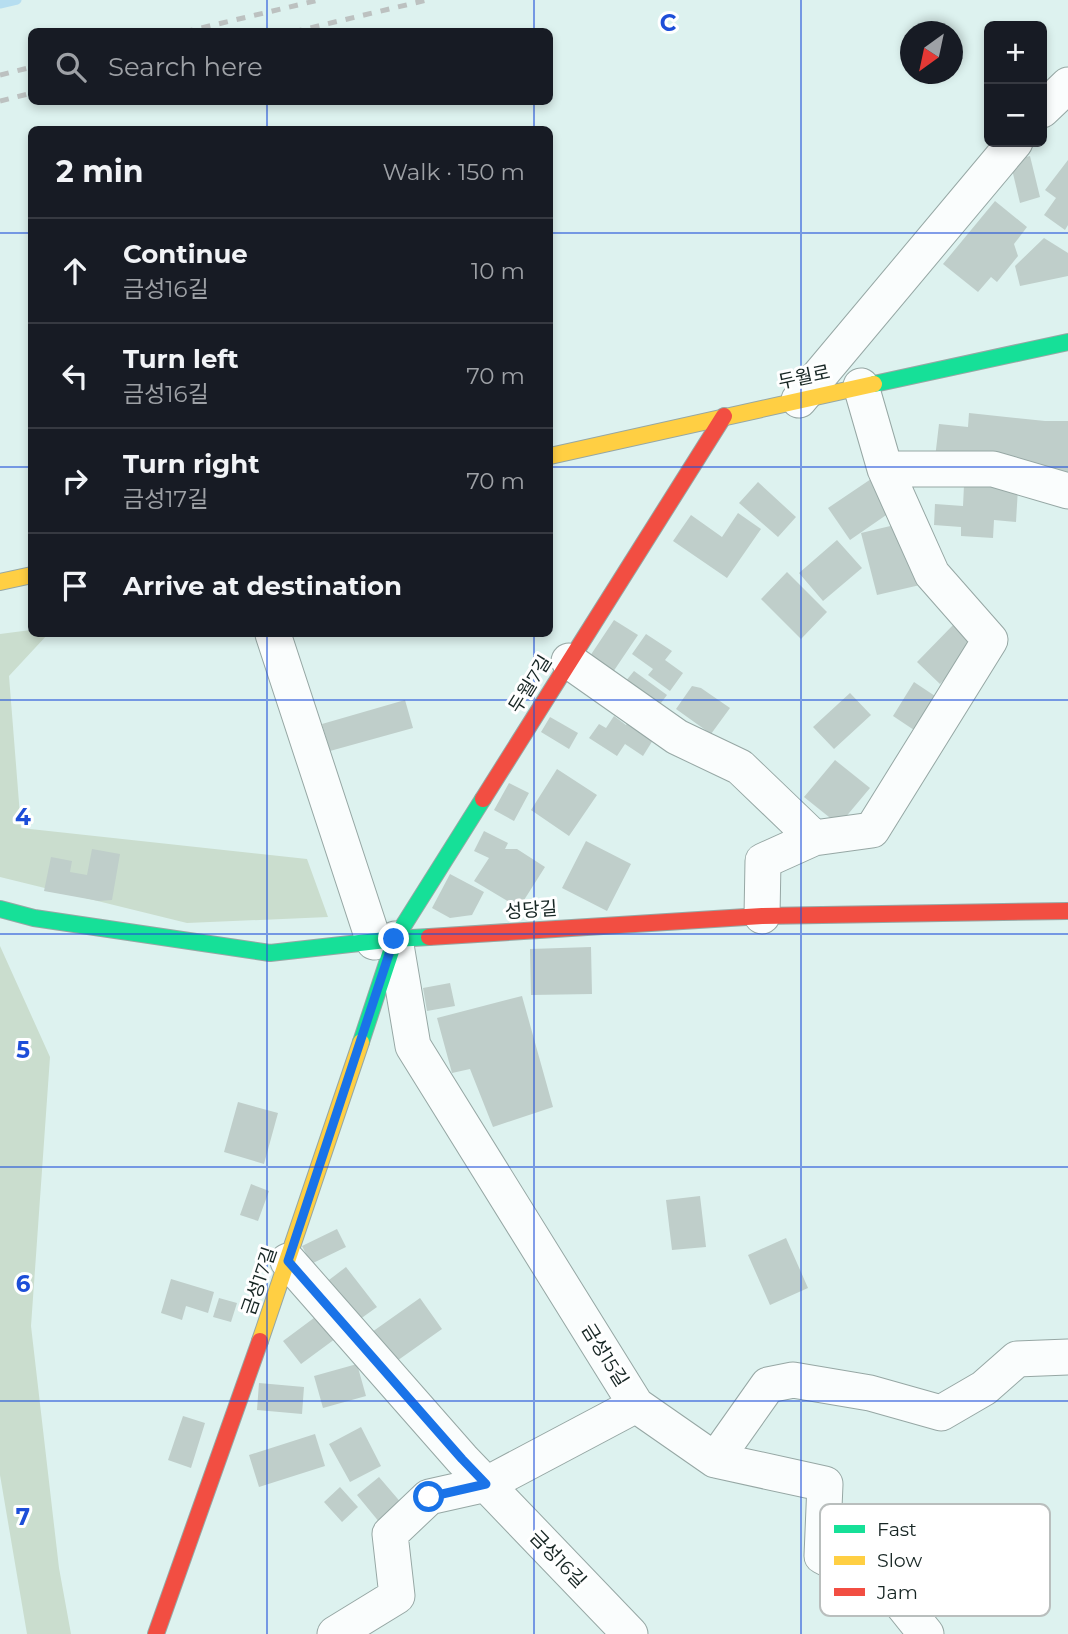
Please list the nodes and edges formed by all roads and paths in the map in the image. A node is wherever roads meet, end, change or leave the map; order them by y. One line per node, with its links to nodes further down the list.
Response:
1 (1068, 85): 2 (street)
2 (1047, 105)
3 (1011, 147): 6 (street)
4 (1068, 342): 5 (street, 두월로)
5 (861, 386): 6 (street, 두월로); 9 (street)
6 (799, 400): 7 (street, 두월로)
7 (724, 416): 8 (street, 두월로); 14 (street, 두월7길)
8 (553, 455)
9 (885, 469): 10 (street); 15 (street)
10 (1068, 491)
11 (28, 576): 12 (street)
12 (0, 582)
13 (274, 637): 19 (street, 금성15길)
14 (569, 661): 15 (street); 19 (street, 두월7길)
15 (814, 838): 18 (street)
16 (0, 909): 19 (street, 성당길)
17 (1068, 911): 18 (street, 성당길)
18 (762, 916): 19 (street, 성당길)
19 (384, 940): 20 (street, 금성17길); 22 (street, 금성15길)
20 (288, 1261): 24 (street, 금성16길); 27 (street, 금성17길)
21 (1068, 1357): 23 (street)
22 (636, 1405): 23 (street, 금성15길); 24 (street)
23 (715, 1460): 25 (street, 금성15길)
24 (486, 1484): 28 (street); 29 (street, 금성16길)
25 (824, 1504)
26 (912, 1616): 30 (street, 금성15길)
27 (156, 1634)
28 (335, 1634)
29 (630, 1634)
30 (926, 1634)

